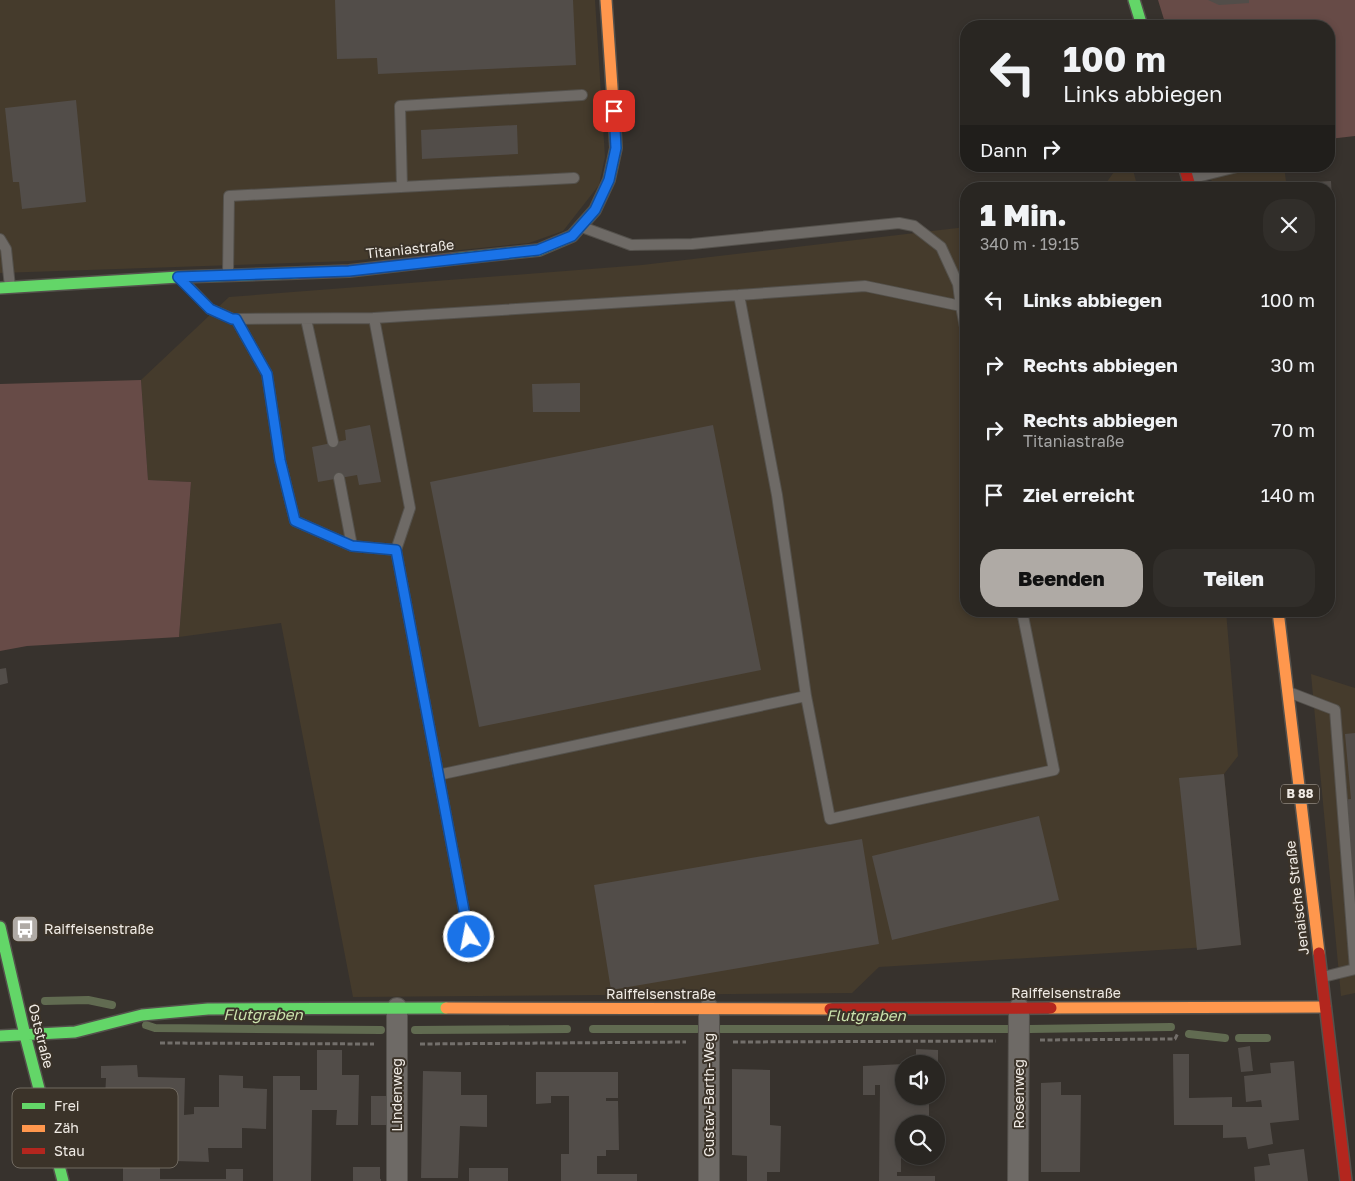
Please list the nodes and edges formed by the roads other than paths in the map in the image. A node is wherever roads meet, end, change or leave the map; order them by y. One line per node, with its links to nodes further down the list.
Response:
1 (606, 0): 9 (street, Titaniastraße)
2 (1134, 0): 3 (street)
3 (1140, 20)
4 (582, 95): 8 (lane)
5 (1224, 172): 7 (lane)
6 (574, 178): 8 (lane)
7 (1196, 182)
8 (402, 187): 11 (lane)
9 (581, 227): 11 (street, Titaniastraße); 15 (lane)
10 (0, 239): 13 (lane)
11 (228, 276): 12 (street, Titaniastraße)
12 (178, 277): 13 (street, Titaniastraße); 18 (lane)
13 (5, 288)
14 (739, 295): 16 (lane); 17 (lane); 27 (lane)
15 (960, 299)
16 (960, 306)
17 (374, 318): 19 (lane); 23 (lane)
18 (236, 319): 19 (lane); 22 (lane)
19 (306, 319): 20 (lane)
20 (333, 442)
21 (339, 478): 22 (lane)
22 (352, 546): 23 (lane)
23 (396, 550): 28 (lane)
24 (1023, 617): 27 (lane)
25 (1279, 617): 26 (street, Jenaische Straße / B 88)
26 (1287, 692): 31 (street, Jenaische Straße / B 88); 31 (lane)
27 (806, 696): 28 (lane)
28 (438, 775): 30 (lane)
29 (0, 928): 36 (street, Oststraße)
30 (469, 937)
31 (1322, 977): 32 (street, Jenaische Straße / B 88)
32 (1325, 1007): 34 (street, Raiffeisenstraße); 44 (street, Jenaische Straße / B 88)
33 (397, 1008): 35 (street, Raiffeisenstraße); 36 (street, Raiffeisenstraße); 41 (street, Lindenweg)
34 (1019, 1008): 35 (street, Raiffeisenstraße); 43 (street, Rosenweg)
35 (709, 1010): 42 (street, Gustav-Barth-Weg)
36 (24, 1035): 37 (street, Raiffeisenstraße); 38 (street, Oststraße)
37 (0, 1036)
38 (38, 1088)
39 (60, 1168): 40 (street, Oststraße)
40 (63, 1181)
41 (398, 1181)
42 (709, 1181)
43 (1018, 1181)
44 (1346, 1181)

